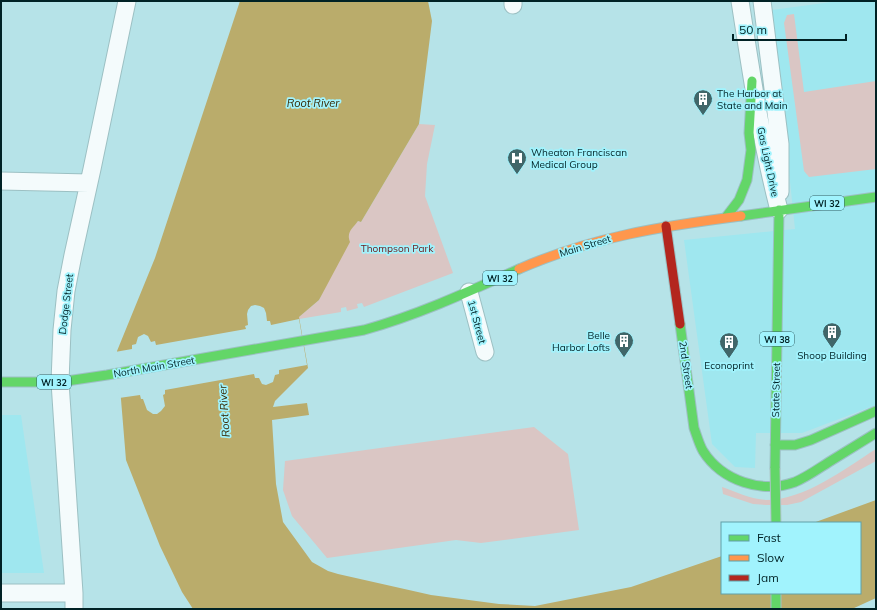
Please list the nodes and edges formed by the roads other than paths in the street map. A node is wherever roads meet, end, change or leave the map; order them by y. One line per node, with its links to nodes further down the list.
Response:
1 (127, 1): 6 (street, Dodge Street)
2 (740, 1): 4 (street, Gas Light Drive)
3 (762, 1): 8 (street, Gas Light Drive)
4 (752, 81): 8 (street, Gas Light Drive); 9 (main road)
5 (1, 182): 6 (street)
6 (89, 183): 15 (street, Dodge Street)
7 (876, 196): 8 (main road, Main Street / WI 32)
8 (779, 210): 9 (main road, Main Street / WI 32); 18 (main road, State Street / WI 38)
9 (726, 217): 10 (main road, Main Street / WI 32)
10 (666, 226): 11 (main road, Main Street / WI 32); 17 (main road, 2nd Street)
11 (469, 292): 12 (main road, Main Street / WI 32); 13 (street, 1st Street)
12 (306, 341): 15 (main road, North Main Street / WI 32)
13 (485, 352)
14 (1, 382): 15 (main road, North Main Street / WI 32)
15 (60, 382): 22 (street, Dodge Street)
16 (876, 411): 18 (main road)
17 (876, 433)
18 (775, 445): 19 (main road, State Street / WI 38, bridge)
19 (776, 522)
20 (1, 593): 22 (street)
21 (776, 594): 24 (main road)
22 (74, 601): 23 (street, Dodge Street)
23 (84, 609)
24 (776, 609)

